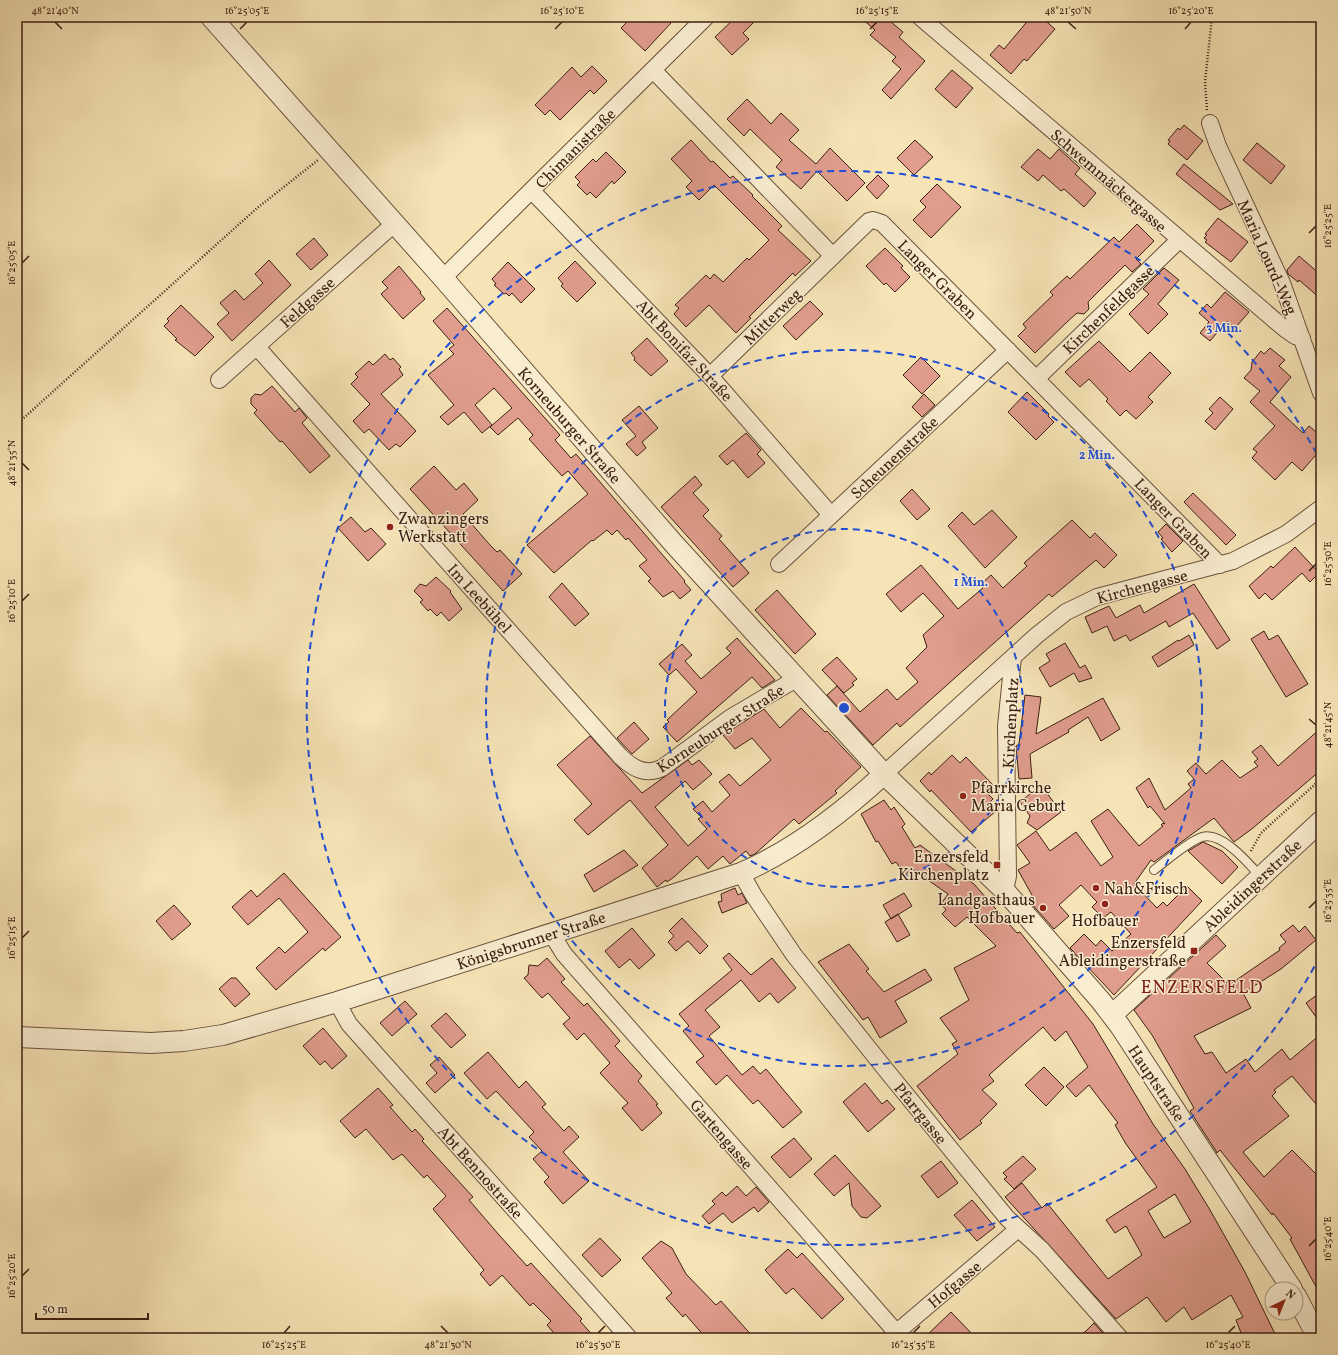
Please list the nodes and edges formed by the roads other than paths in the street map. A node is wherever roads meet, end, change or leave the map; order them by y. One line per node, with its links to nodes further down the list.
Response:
1 (211, 17): 7 (street, Korneuburger Straße)
2 (706, 17): 4 (street, Chimanistraße)
3 (920, 17): 8 (street, Schwemmäckergasse)
4 (653, 70): 6 (street, Chimanistraße); 9 (street)
5 (1210, 123): 11 (street, Maria Lourd-Weg)
6 (532, 190): 10 (street, Chimanistraße); 14 (street, Abt Bonifaz Straße)
7 (394, 224): 10 (street, Korneuburger Straße); 12 (street, Feldgasse)
8 (1179, 240): 11 (street, Schwemmäckergasse); 15 (street, Kirchenfeldgasse)
9 (833, 256): 13 (street, Langer Graben); 14 (street, Mitterweg)
10 (443, 278): 23 (street, Korneuburger Straße)
11 (1302, 338): 17 (street, Maria Lourd-Weg)
12 (258, 347): 16 (street, Feldgasse); 24 (street, Im Leebühel)
13 (1008, 350): 15 (street, Langer Graben); 19 (street, Scheunenstraße)
14 (710, 376): 19 (street, Abt Bonifaz Straße)
15 (1037, 378): 21 (street, Langer Graben)
16 (219, 380)
17 (1321, 393)
18 (1321, 508): 21 (street, Kirchengasse)
19 (831, 515): 20 (street, Scheunenstraße)
20 (779, 564)
21 (1220, 566): 22 (street, Kirchengasse)
22 (1013, 657): 25 (street, Kirchenplatz); 30 (street, Kirchenplatz)
23 (796, 679): 24 (street, Korneuburger Straße); 25 (street, Korneuburger Straße)
24 (642, 771)
25 (884, 774): 28 (street, Königsbrunner Straße); 30 (street)
26 (1321, 821): 29 (street, Ableidingerstraße)
27 (1154, 870): 29 (lane)
28 (742, 873): 31 (street, Königsbrunner Straße); 35 (street, Pfarrgasse)
29 (1261, 876): 33 (street, Ableidingerstraße)
30 (1005, 891): 33 (street, Hauptstraße)
31 (551, 933): 32 (street, Königsbrunner Straße); 38 (street, Gartengasse)
32 (337, 1002): 34 (street, Königsbrunner Straße); 39 (street, Abt Bennostraße)
33 (1112, 1015): 36 (street, Hauptstraße)
34 (17, 1037)
35 (1018, 1229): 38 (street, Hofgasse); 40 (street, Pfarrgasse)
36 (1287, 1281)
37 (1304, 1311): 41 (street)
38 (893, 1335)
39 (629, 1338)
40 (1120, 1338)
41 (1318, 1338)

